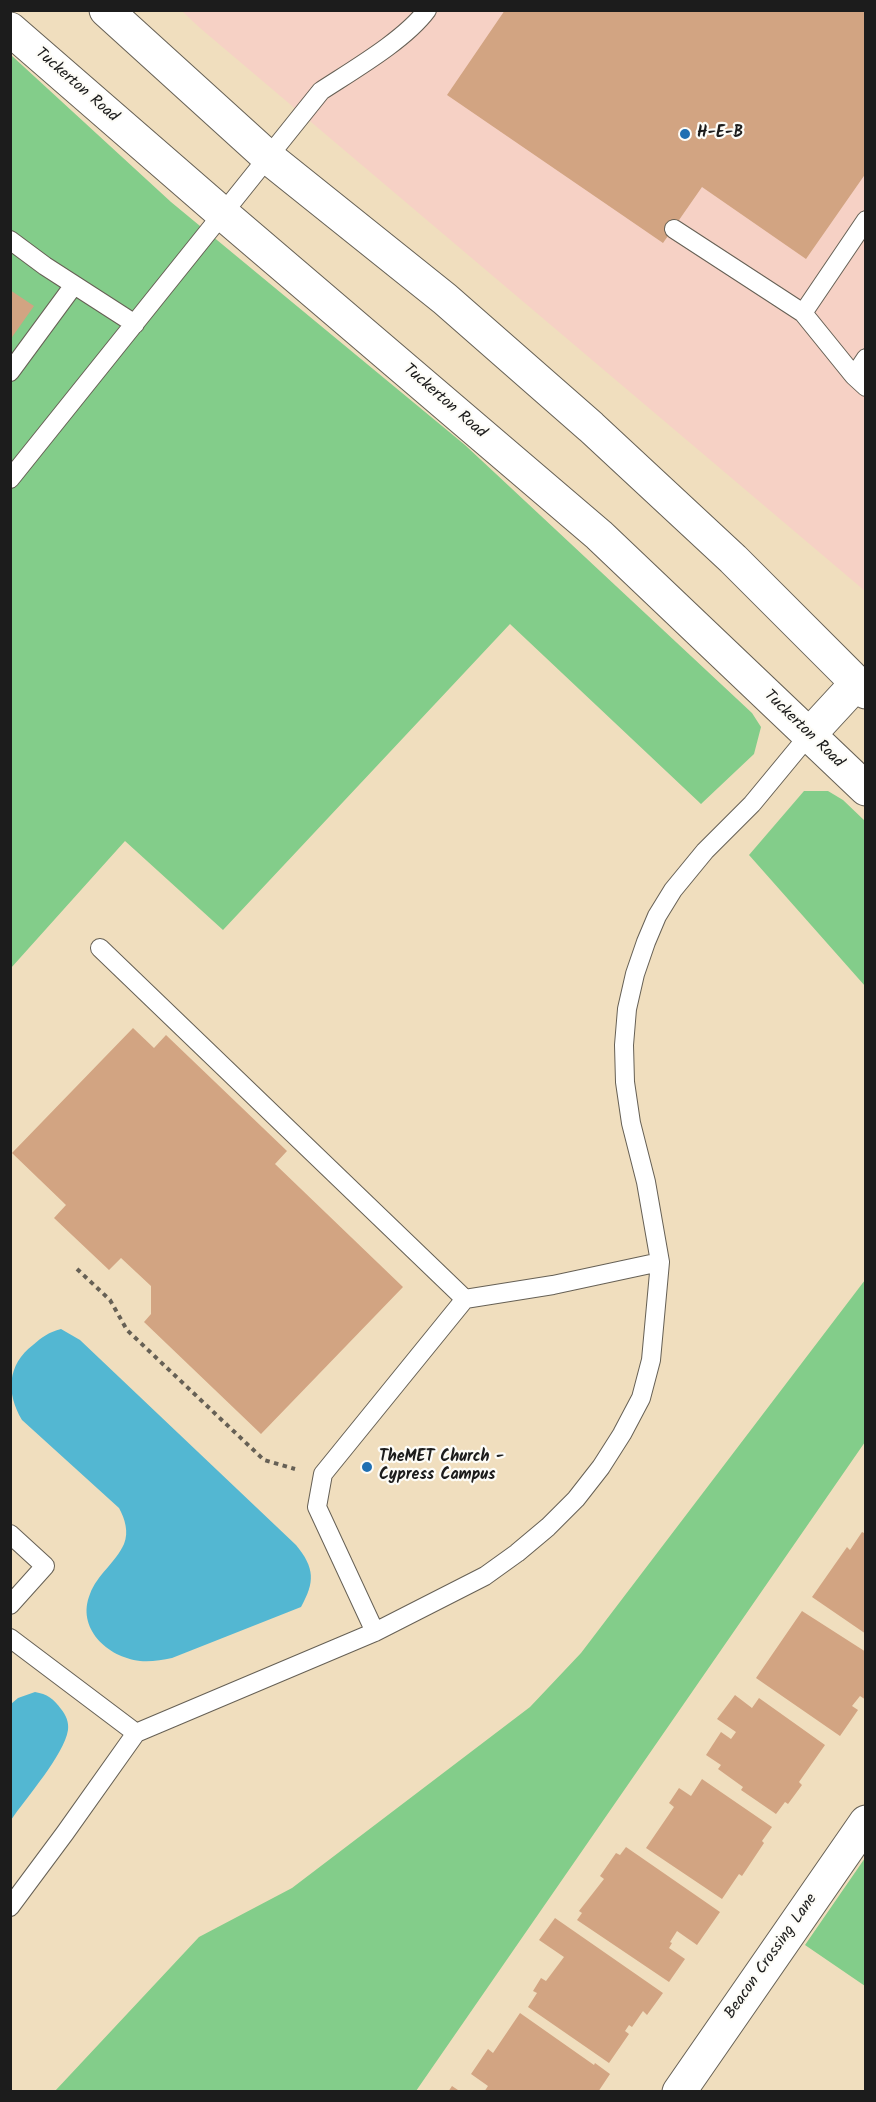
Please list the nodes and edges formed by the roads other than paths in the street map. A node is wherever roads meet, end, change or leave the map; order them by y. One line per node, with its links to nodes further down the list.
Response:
1 (106, 10): 4 (main road)
2 (427, 11): 4 (lane)
3 (10, 29): 5 (main road, Tuckerton Road)
4 (269, 158): 5 (lane); 16 (main road)
5 (223, 214): 11 (lane); 17 (main road, Tuckerton Road)
6 (866, 220): 10 (lane)
7 (674, 229): 10 (lane)
8 (10, 240): 9 (lane)
9 (74, 285): 11 (lane); 13 (lane)
10 (803, 313): 14 (lane)
11 (135, 324): 15 (lane)
12 (866, 357): 14 (lane)
13 (10, 372)
14 (860, 381)
15 (10, 479)
16 (862, 682): 17 (main road)
17 (809, 735): 18 (main road, Tuckerton Road); 20 (lane)
18 (866, 789)
19 (100, 948): 21 (lane)
20 (660, 1262): 21 (lane); 24 (lane)
21 (465, 1299): 24 (lane)
22 (10, 1534): 23 (lane)
23 (10, 1605)
24 (375, 1632): 26 (lane)
25 (10, 1638): 26 (lane)
26 (136, 1733): 28 (lane)
27 (866, 1822): 29 (main road, Beacon Crossing Lane)
28 (10, 1907)
29 (679, 2091)

